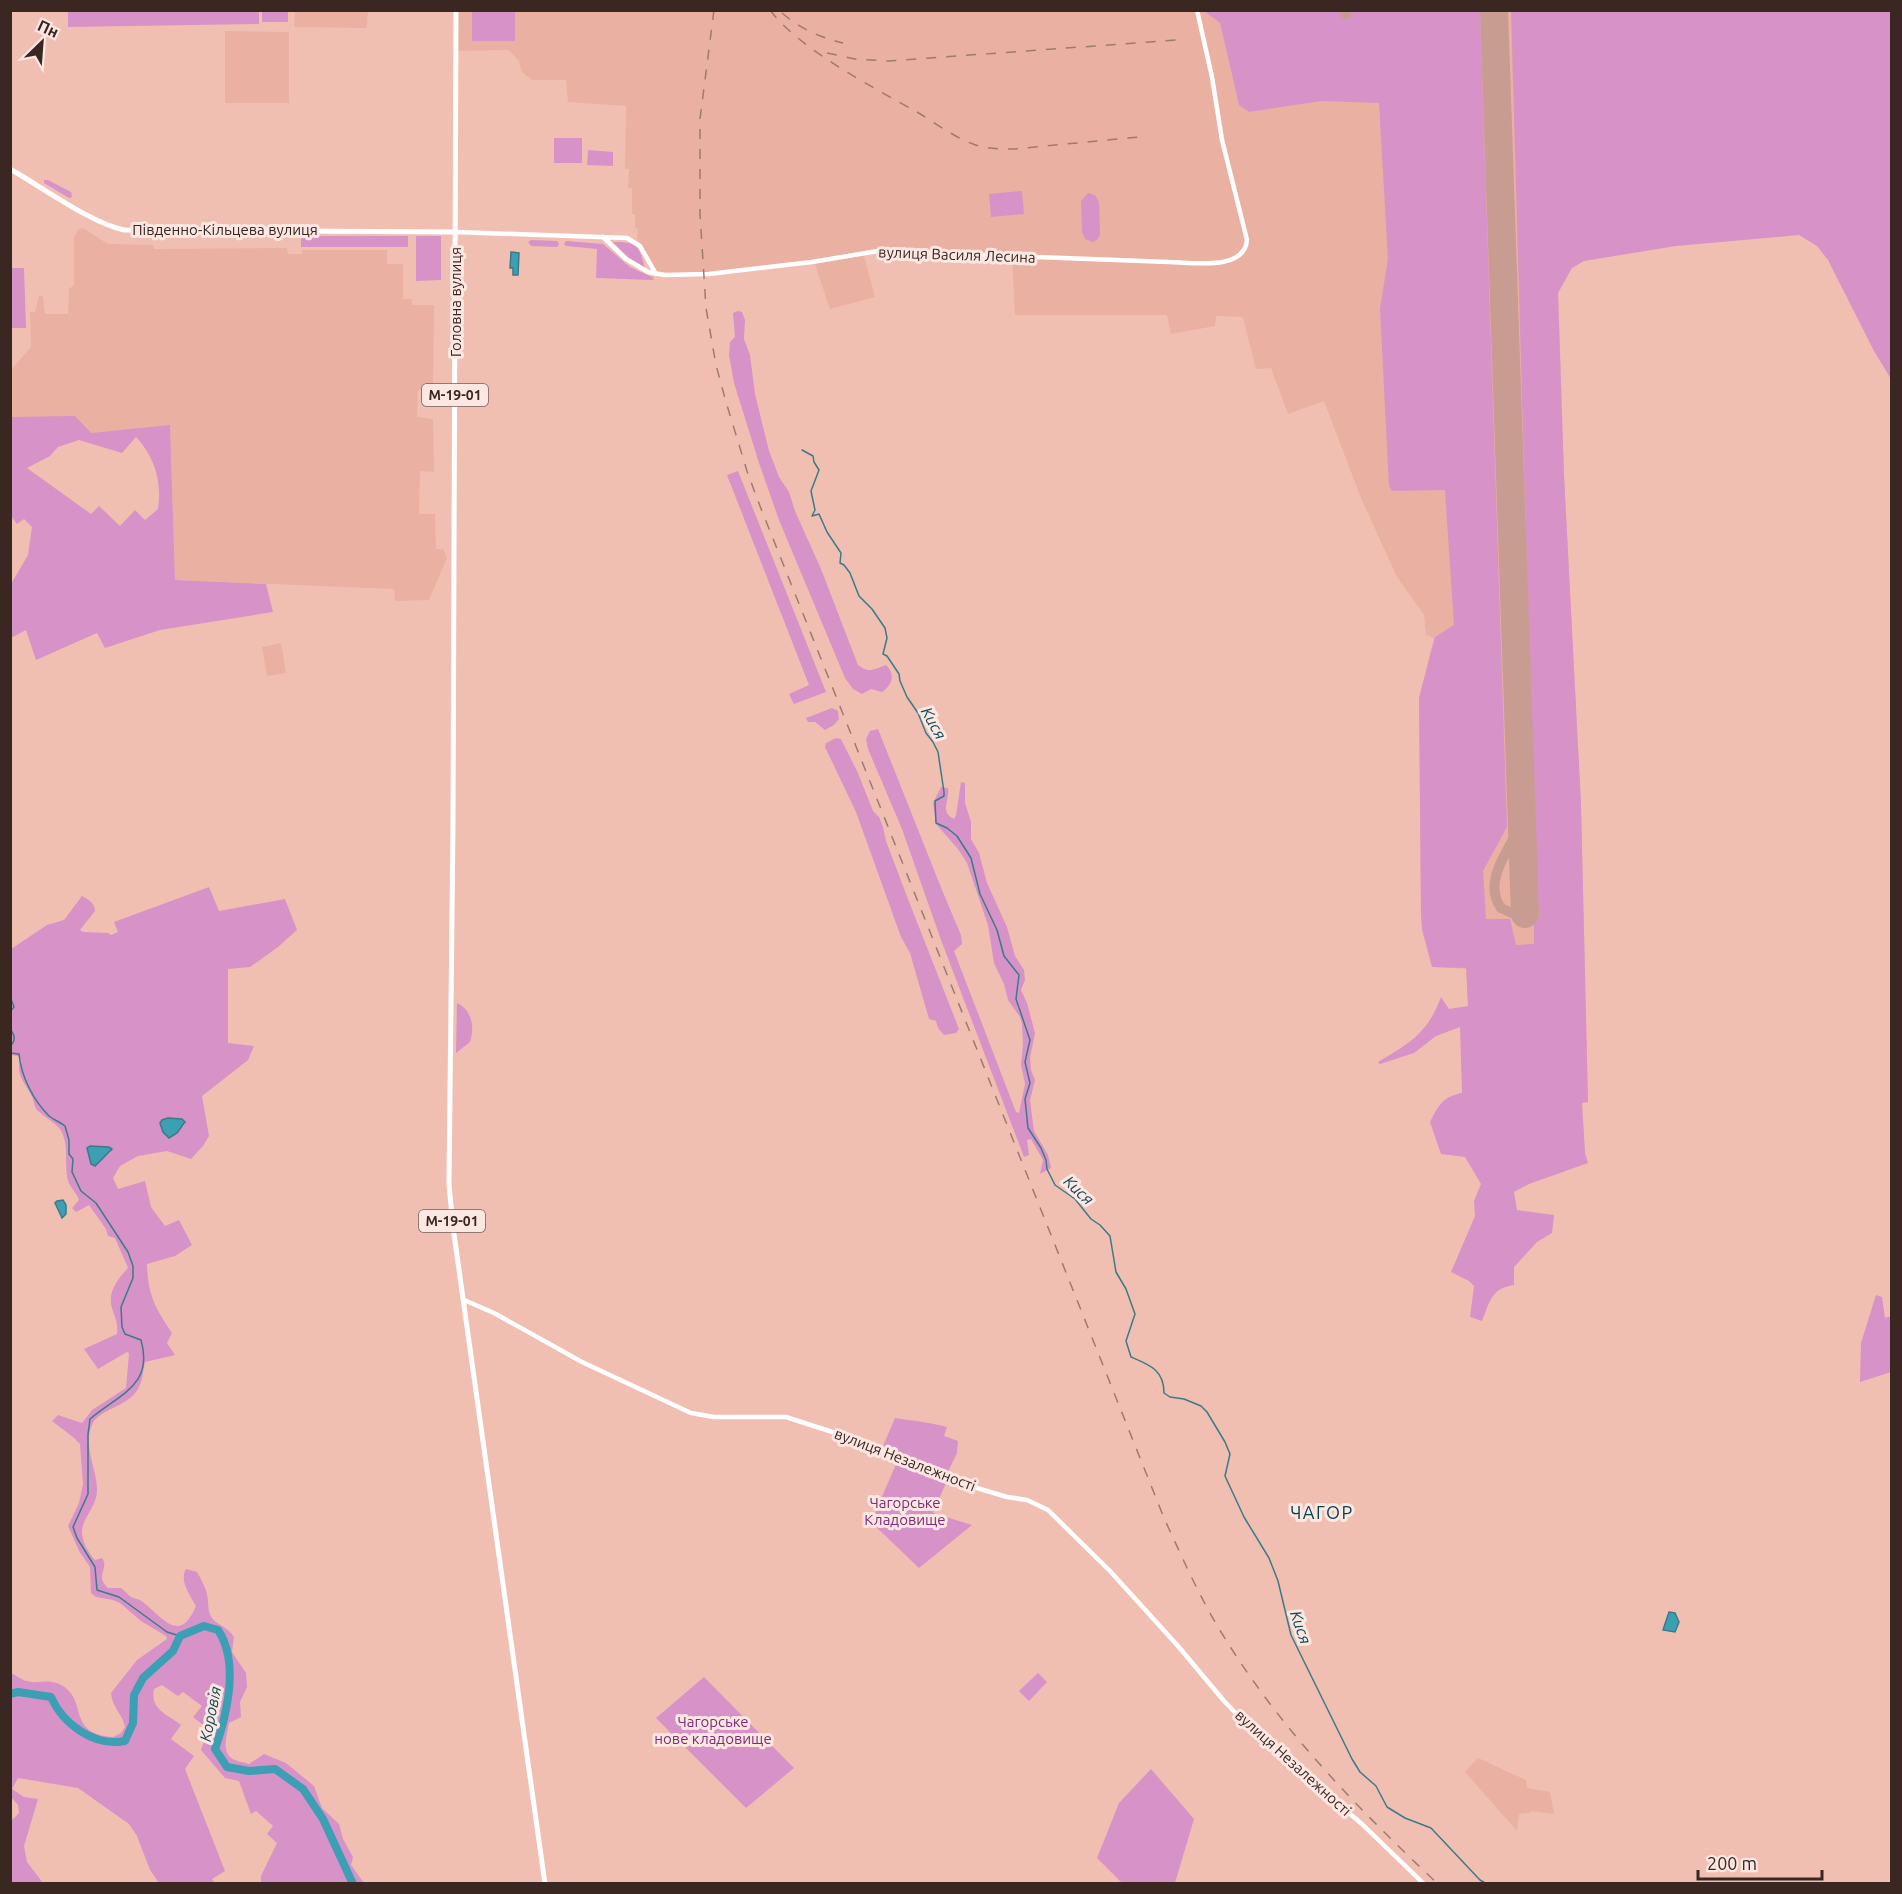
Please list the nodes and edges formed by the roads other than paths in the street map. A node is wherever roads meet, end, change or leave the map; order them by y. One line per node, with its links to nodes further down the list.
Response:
1 (456, 10): 4 (main road, Головна вулиця)
2 (1197, 10): 6 (street, вулиця Василя Лесина)
3 (10, 170): 4 (main road, Південно-Кільцева вулиця)
4 (456, 232): 5 (street); 7 (main road, Головна вулиця / М-19-01)
5 (603, 237): 6 (street, вулиця Василя Лесина); 6 (street)
6 (656, 274)
7 (464, 1300): 8 (main road, М-19-01); 9 (street, вулиця Незалежності)
8 (545, 1884)
9 (1424, 1884)

